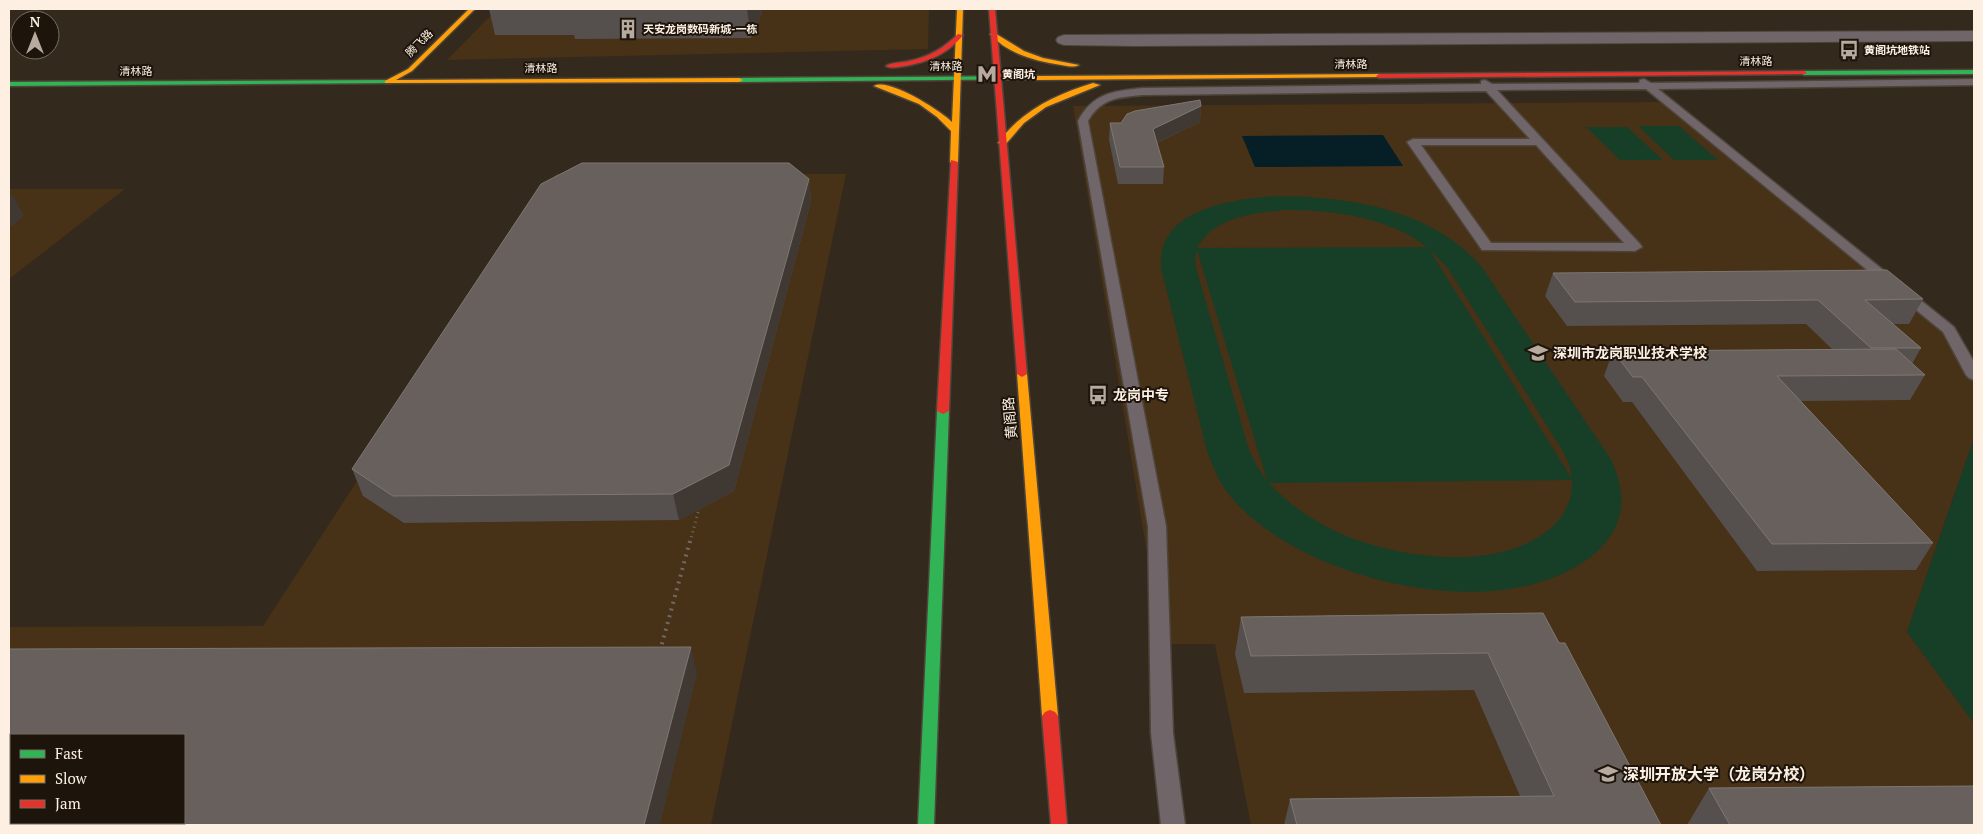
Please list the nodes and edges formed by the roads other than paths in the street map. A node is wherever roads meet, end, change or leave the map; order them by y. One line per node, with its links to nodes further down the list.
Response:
1 (472, 9): 12 (main road, 腾飞路)
2 (960, 9): 5 (main road)
3 (992, 9): 4 (main road, 黄阁路)
4 (993, 34): 11 (main road); 17 (main road, 黄阁路)
5 (960, 35): 10 (main road); 16 (main road)
6 (1974, 36): 7 (street)
7 (1064, 40)
8 (1974, 62): 9 (main road, 清林路)
9 (1279, 65): 11 (main road, 清林路); 20 (main road)
10 (881, 66)
11 (1100, 66): 17 (main road, 清林路)
12 (410, 70): 13 (main road, 清林路); 16 (main road, 清林路)
13 (391, 72): 15 (main road, 清林路); 22 (main road, 清林路); 24 (main road, 清林路)
14 (1974, 72): 18 (main road, 清林路)
15 (9, 73)
16 (958, 73): 17 (main road, 清林路); 22 (main road, 清林路); 27 (main road)
17 (996, 73): 21 (main road, 清林路); 29 (main road, 黄阁路)
18 (1635, 74): 19 (main road, 清林路); 25 (lane)
19 (1479, 75): 20 (main road, 清林路); 26 (lane)
20 (1285, 76): 21 (main road, 清林路)
21 (1137, 77): 29 (main road)
22 (827, 79): 27 (main road)
23 (1974, 82): 25 (lane)
24 (9, 84)
25 (1648, 86): 26 (lane); 30 (lane)
26 (1490, 88): 28 (lane); 33 (lane)
27 (956, 132): 31 (main road)
28 (1539, 142): 28 (lane)
29 (1002, 143): 32 (main road, 黄阁路)
30 (1974, 375)
31 (926, 825)
32 (1058, 825)
33 (1173, 825)

